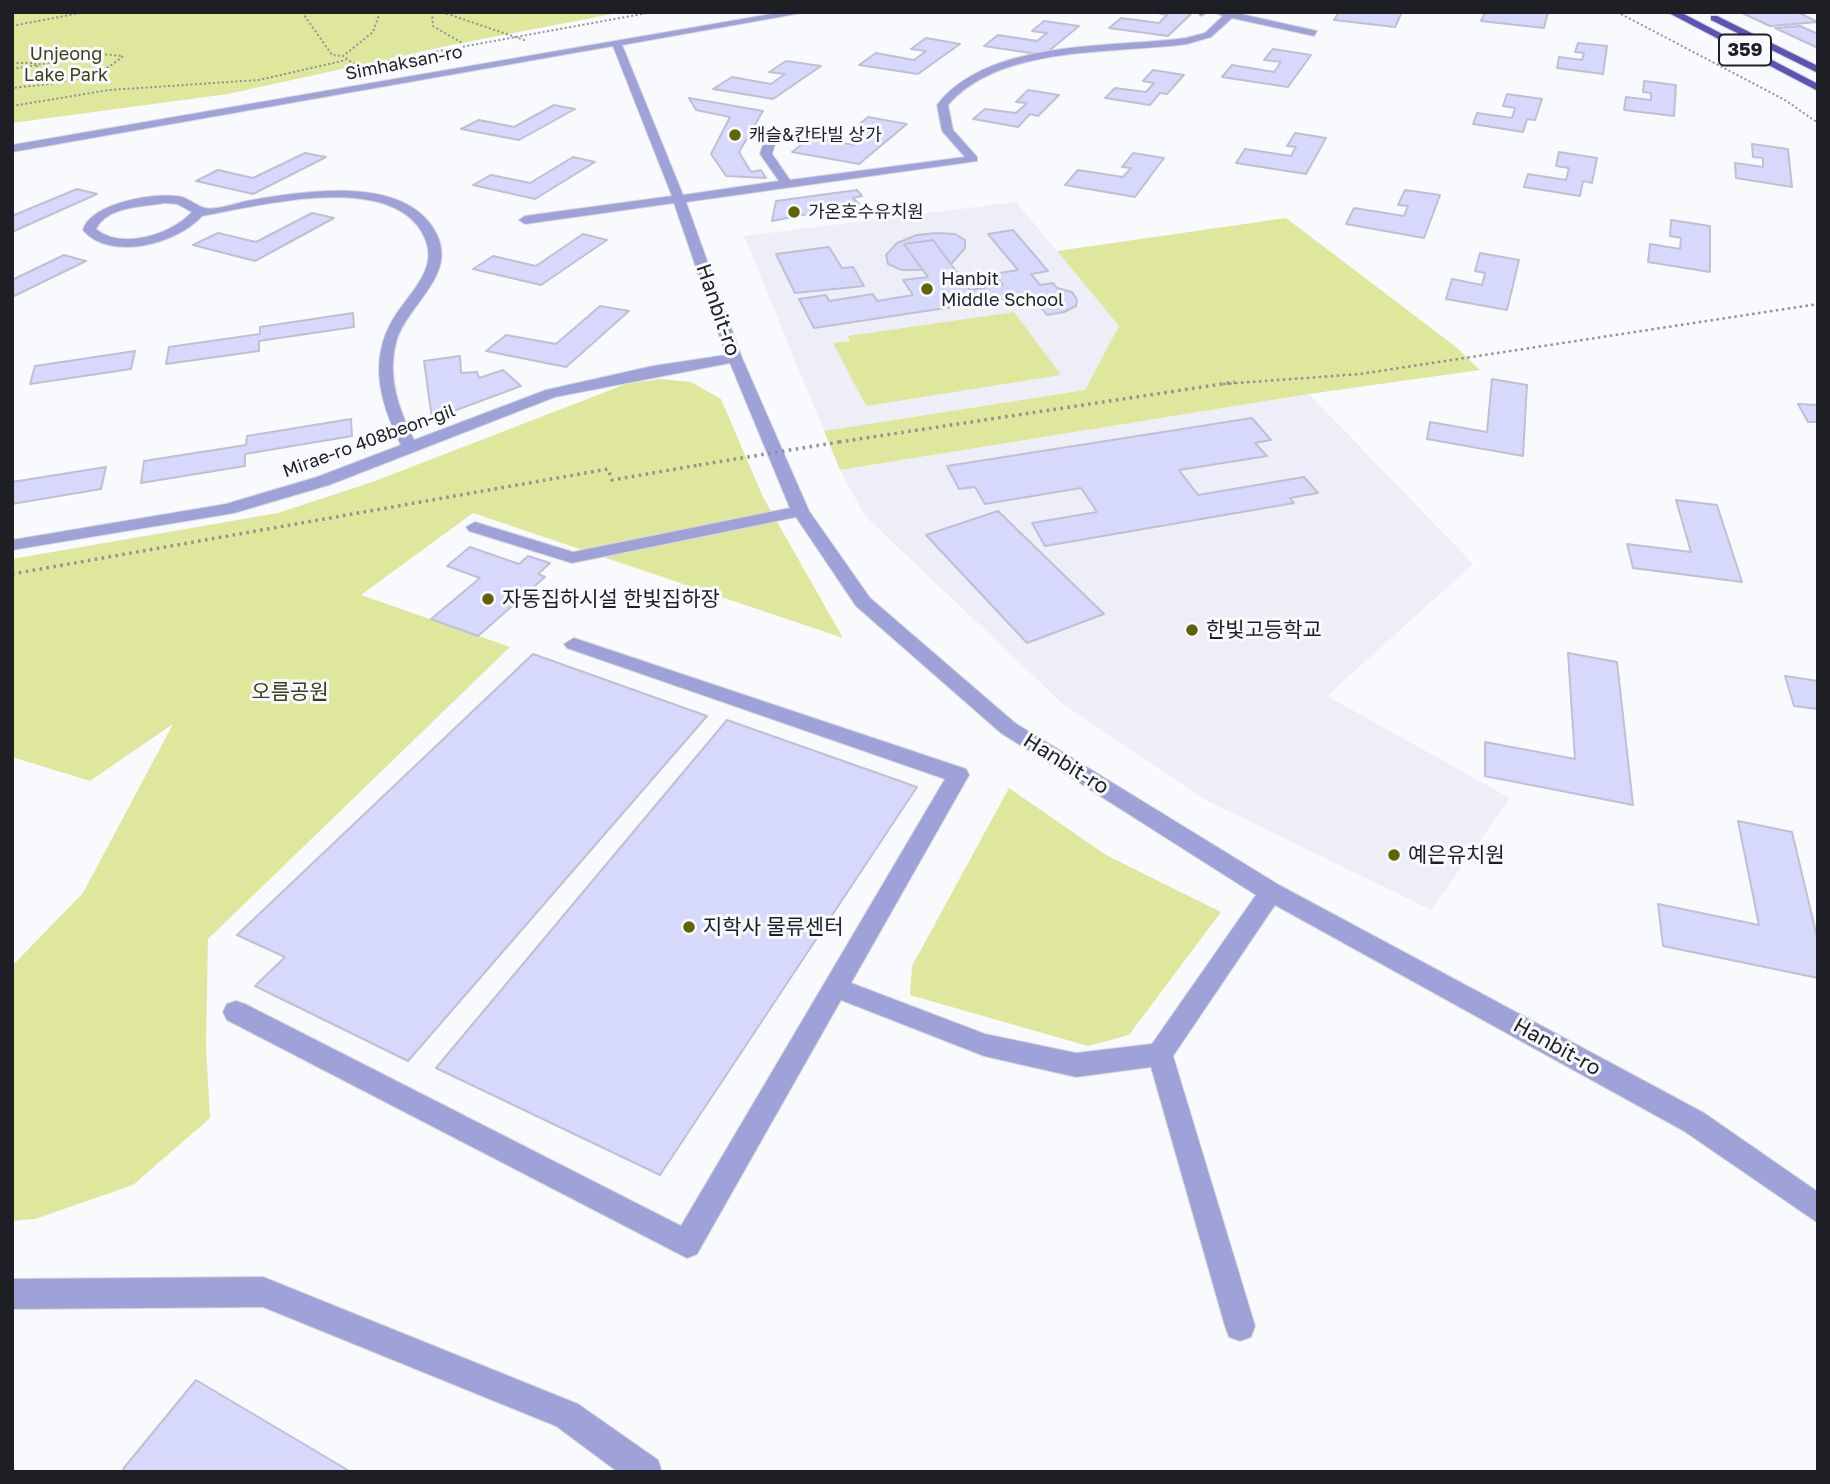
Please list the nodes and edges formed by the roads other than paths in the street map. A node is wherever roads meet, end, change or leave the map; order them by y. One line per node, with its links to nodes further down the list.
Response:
1 (802, 12): 6 (street, Simhaksan-ro)
2 (1672, 12): 8 (main road, 359)
3 (1703, 12): 7 (main road, 359)
4 (1223, 14): 5 (street); 12 (street)
5 (1314, 33)
6 (616, 42): 10 (street, Simhaksan-ro); 13 (street, Hanbit-ro)
7 (1818, 70)
8 (1818, 88)
9 (772, 135): 12 (street)
10 (12, 149)
11 (869, 180): 12 (street)
12 (787, 184): 13 (street)
13 (678, 197): 15 (street); 16 (street, Hanbit-ro)
14 (198, 213): 14 (street); 17 (street)
15 (524, 220)
16 (734, 358): 17 (street, Mirae-ro 408beon-gil); 18 (street, Hanbit-ro)
17 (410, 448): 20 (street, Mirae-ro 408beon-gil)
18 (800, 511): 19 (street); 22 (street, Hanbit-ro)
19 (475, 527)
20 (12, 545)
21 (574, 644): 23 (street)
22 (1271, 892): 25 (street); 26 (street, Hanbit-ro)
23 (837, 988): 24 (street); 25 (street)
24 (236, 1012)
25 (1160, 1054): 28 (street)
26 (1818, 1209)
27 (12, 1294): 29 (street)
28 (1240, 1326)
29 (646, 1472)

